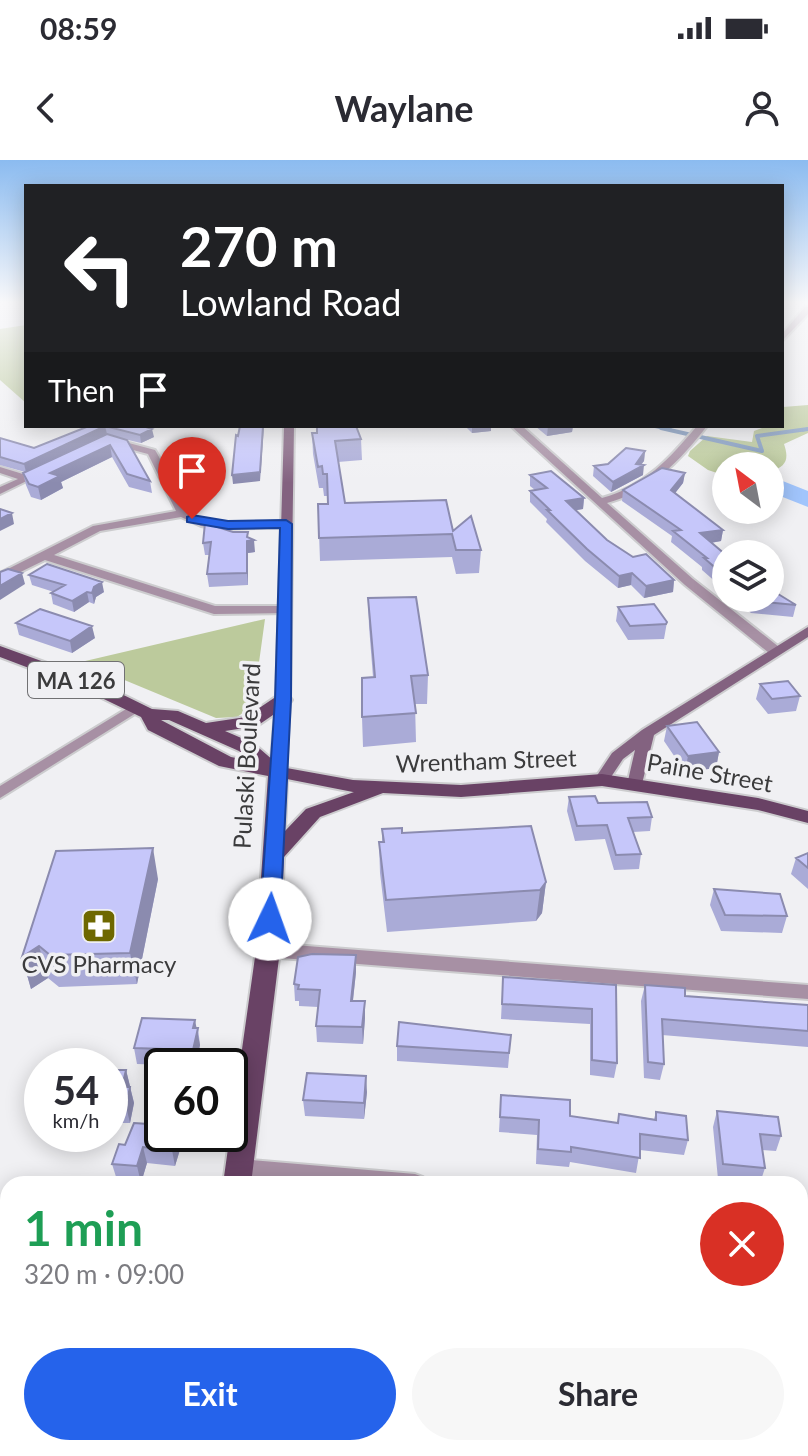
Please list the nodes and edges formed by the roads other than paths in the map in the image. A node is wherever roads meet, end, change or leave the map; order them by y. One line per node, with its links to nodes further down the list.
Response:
1 (289, 428): 11 (main road, Pulaski Boulevard)
2 (518, 428): 9 (street)
3 (700, 428): 9 (street)
4 (104, 442): 10 (street)
5 (51, 467): 7 (street)
6 (0, 470): 7 (street)
7 (27, 478): 8 (street)
8 (0, 491)
9 (598, 502): 16 (street)
10 (183, 513): 11 (street); 12 (street)
11 (286, 524): 14 (main road, Pulaski Boulevard)
12 (42, 555): 13 (street); 14 (street)
13 (0, 578)
14 (285, 610): 18 (main road, Pulaski Boulevard)
15 (808, 631): 16 (main road)
16 (774, 650): 21 (main road)
17 (0, 651): 19 (main road, MA 126)
18 (283, 700): 20 (main road); 22 (main road, Pulaski Boulevard)
19 (143, 711): 20 (main road, MA 126); 22 (main road, MA 126); 26 (street)
20 (202, 728): 22 (main road, MA 126)
21 (647, 733): 23 (main road); 24 (main road)
22 (278, 773): 25 (main road, Wrentham Street); 28 (main road, Pulaski Boulevard)
23 (602, 780): 24 (main road, Paine Street); 25 (main road, Wrentham Street)
24 (635, 785): 27 (main road, Paine Street)
25 (383, 790): 28 (main road)
26 (0, 793)
27 (808, 817)
28 (273, 856): 29 (main road, Pulaski Boulevard)
29 (268, 950): 30 (street); 31 (main road, Pulaski Boulevard)
30 (808, 992)
31 (238, 1176)

